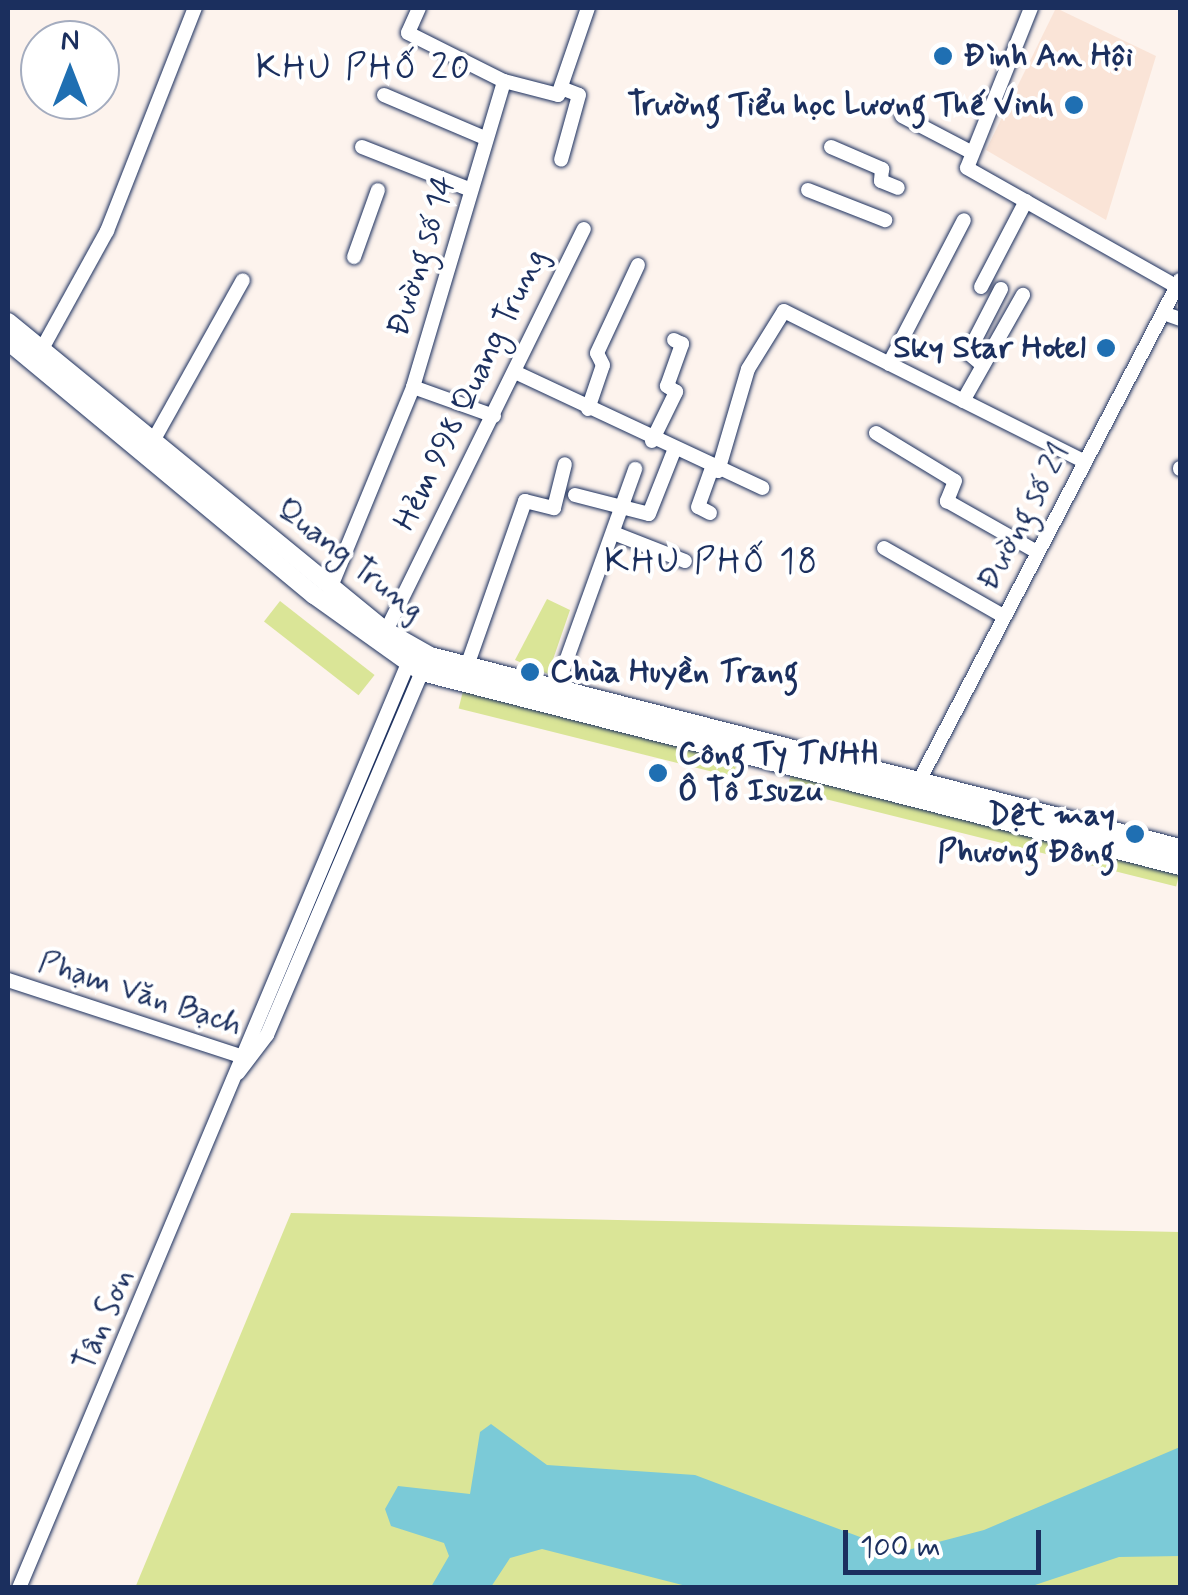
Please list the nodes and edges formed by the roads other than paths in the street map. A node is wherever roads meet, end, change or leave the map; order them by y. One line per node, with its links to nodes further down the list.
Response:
1 (195, 8): 34 (street)
2 (419, 8): 5 (street)
3 (588, 8): 6 (street)
4 (1031, 8): 12 (street)
5 (504, 81): 6 (street); 9 (street, Đường số 14)
6 (561, 88): 13 (street)
7 (384, 95): 9 (street)
8 (902, 116): 12 (street)
9 (485, 138): 16 (street, Đường số 14)
10 (362, 147): 16 (street)
11 (831, 147): 14 (street)
12 (971, 152): 18 (street)
13 (561, 160)
14 (898, 188)
15 (378, 190): 22 (street)
16 (470, 190): 38 (street, Đường số 14)
17 (808, 190): 19 (street)
18 (1026, 200): 25 (street); 26 (street)
19 (885, 220)
20 (964, 220): 36 (street)
21 (584, 229): 37 (street, Hẻm 998 Quang Trung)
22 (354, 257)
23 (638, 265): 40 (street)
24 (243, 280): 43 (street)
25 (1178, 284): 29 (street, Đường số 21)
26 (981, 287)
27 (1001, 289): 35 (street)
28 (1023, 295): 35 (street)
29 (1163, 313): 30 (street); 46 (street, Đường số 21)
30 (1180, 319)
31 (8, 322): 34 (main road, Quang Trung)
32 (674, 340): 44 (street)
33 (8, 342): 34 (main road, Quang Trung)
34 (38, 356): 43 (main road, Quang Trung); 61 (main road, Quang Trung)
35 (980, 363): 39 (street)
36 (890, 364): 39 (street); 49 (street)
37 (517, 373): 40 (street); 41 (street, Hẻm 998 Quang Trung)
38 (413, 388): 41 (street); 58 (street, Đường số 14)
39 (963, 401): 46 (street)
40 (588, 408): 44 (street)
41 (494, 416): 60 (street, Hẻm 998 Quang Trung)
42 (876, 432): 56 (street)
43 (153, 440): 58 (main road, Quang Trung)
44 (652, 442): 45 (street)
45 (674, 452): 49 (street); 52 (street)
46 (1084, 462): 56 (street, Đường số 21)
47 (565, 464): 62 (street)
48 (635, 469): 52 (street)
49 (715, 469): 50 (street); 53 (street)
50 (762, 488)
51 (575, 496): 52 (street)
52 (625, 510): 54 (street)
53 (710, 514)
54 (616, 534): 57 (street); 63 (street)
55 (884, 548): 59 (street)
56 (1037, 552): 59 (street, Đường số 21)
57 (685, 561)
58 (332, 584): 60 (main road, Quang Trung)
59 (1002, 616): 65 (street, Đường số 21)
60 (386, 632): 61 (main road, Quang Trung)
61 (418, 660): 62 (main road, Quang Trung); 64 (main road, Quang Trung); 69 (street, Tân Sơn); 70 (street)
62 (467, 666): 63 (main road, Quang Trung)
63 (556, 688): 64 (main road, Quang Trung)
64 (768, 752): 65 (main road, Quang Trung)
65 (916, 789): 66 (main road, Quang Trung); 67 (main road, Quang Trung)
66 (1180, 848)
67 (1180, 866)
68 (8, 980): 69 (street, Phạm Văn Bạch)
69 (237, 1055): 70 (street, Phạm Văn Bạch); 71 (street, Tân Sơn)
70 (254, 1061): 71 (street)
71 (238, 1073): 72 (street, Tân Sơn)
72 (19, 1588)

